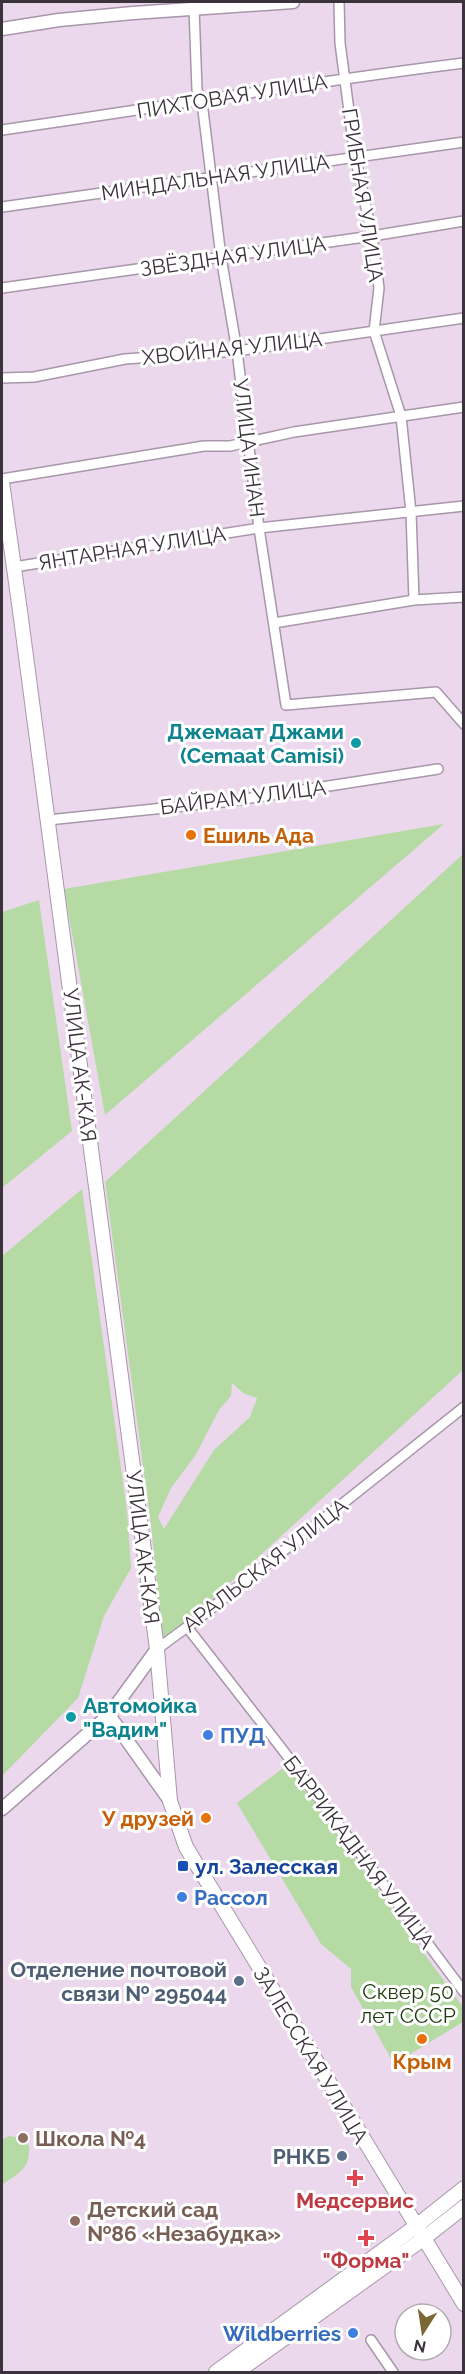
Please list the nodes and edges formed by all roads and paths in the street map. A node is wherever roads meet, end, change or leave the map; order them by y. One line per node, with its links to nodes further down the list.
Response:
1 (293, 2): 3 (street)
2 (339, 2): 6 (street, ГРИБНАЯ УЛИЦА)
3 (196, 5): 4 (street); 7 (street, УЛИЦА ИНАН)
4 (2, 29)
5 (464, 63): 6 (street, ПИХТОВАЯ УЛИЦА)
6 (345, 79): 7 (street, ПИХТОВАЯ УЛИЦА); 10 (street, ГРИБНАЯ УЛИЦА)
7 (202, 102): 8 (street, ПИХТОВАЯ УЛИЦА); 11 (street, УЛИЦА ИНАН)
8 (2, 130)
9 (464, 142): 10 (street, МИНДАЛЬНАЯ УЛИЦА)
10 (355, 156): 11 (street, МИНДАЛЬНАЯ УЛИЦА); 14 (street, ГРИБНАЯ УЛИЦА)
11 (212, 178): 12 (street, МИНДАЛЬНАЯ УЛИЦА); 15 (street, УЛИЦА ИНАН)
12 (2, 207)
13 (464, 220): 14 (street, ЗВЁЗДНАЯ УЛИЦА)
14 (372, 236): 15 (street, ЗВЁЗДНАЯ УЛИЦА); 18 (street, ГРИБНАЯ УЛИЦА)
15 (221, 257): 16 (street, ЗВЁЗДНАЯ УЛИЦА); 19 (street, УЛИЦА ИНАН)
16 (2, 288)
17 (464, 318): 18 (street, ХВОЙНАЯ УЛИЦА)
18 (374, 331): 19 (street, ХВОЙНАЯ УЛИЦА); 22 (street, ГРИБНАЯ УЛИЦА)
19 (237, 351): 20 (street, ХВОЙНАЯ УЛИЦА); 23 (street, УЛИЦА ИНАН)
20 (2, 378)
21 (464, 407): 22 (street)
22 (401, 416): 23 (street); 26 (street, ГРИБНАЯ УЛИЦА)
23 (249, 441): 24 (street); 27 (street, УЛИЦА ИНАН)
24 (2, 481): 28 (main road, УЛИЦА АК-КАЯ)
25 (464, 506): 26 (street, ЯНТАРНАЯ УЛИЦА)
26 (411, 512): 27 (street, ЯНТАРНАЯ УЛИЦА); 30 (street, ГРИБНАЯ УЛИЦА)
27 (259, 528): 28 (street, ЯНТАРНАЯ УЛИЦА); 31 (street, УЛИЦА ИНАН)
28 (14, 567): 34 (main road, УЛИЦА АК-КАЯ)
29 (464, 597): 30 (street)
30 (414, 600): 31 (street)
31 (274, 623): 32 (street, УЛИЦА ИНАН)
32 (464, 724)
33 (438, 769): 34 (street, БАЙРАМ УЛИЦА)
34 (48, 819): 37 (main road, УЛИЦА АК-КАЯ)
35 (464, 1407): 36 (street, АРАЛЬСКАЯ УЛИЦА)
36 (187, 1627): 37 (street, АРАЛЬСКАЯ УЛИЦА); 41 (street, БАРРИКАДНАЯ УЛИЦА)
37 (156, 1649): 38 (street, АРАЛЬСКАЯ УЛИЦА); 39 (main road, ЗАЛЕССКАЯ УЛИЦА)
38 (109, 1715): 39 (street, ЗАЛЕССКАЯ УЛИЦА); 40 (street, АРАЛЬСКАЯ УЛИЦА)
39 (170, 1801): 44 (main road, ЗАЛЕССКАЯ УЛИЦА)
40 (2, 1809)
41 (464, 1992)
42 (464, 2187): 44 (main road)
43 (464, 2207): 44 (main road)
44 (419, 2233): 45 (main road, ЗАЛЕССКАЯ УЛИЦА); 47 (main road); 48 (main road)
45 (464, 2304)
46 (371, 2340): 49 (street)
47 (216, 2373)
48 (237, 2373)
49 (393, 2373)

